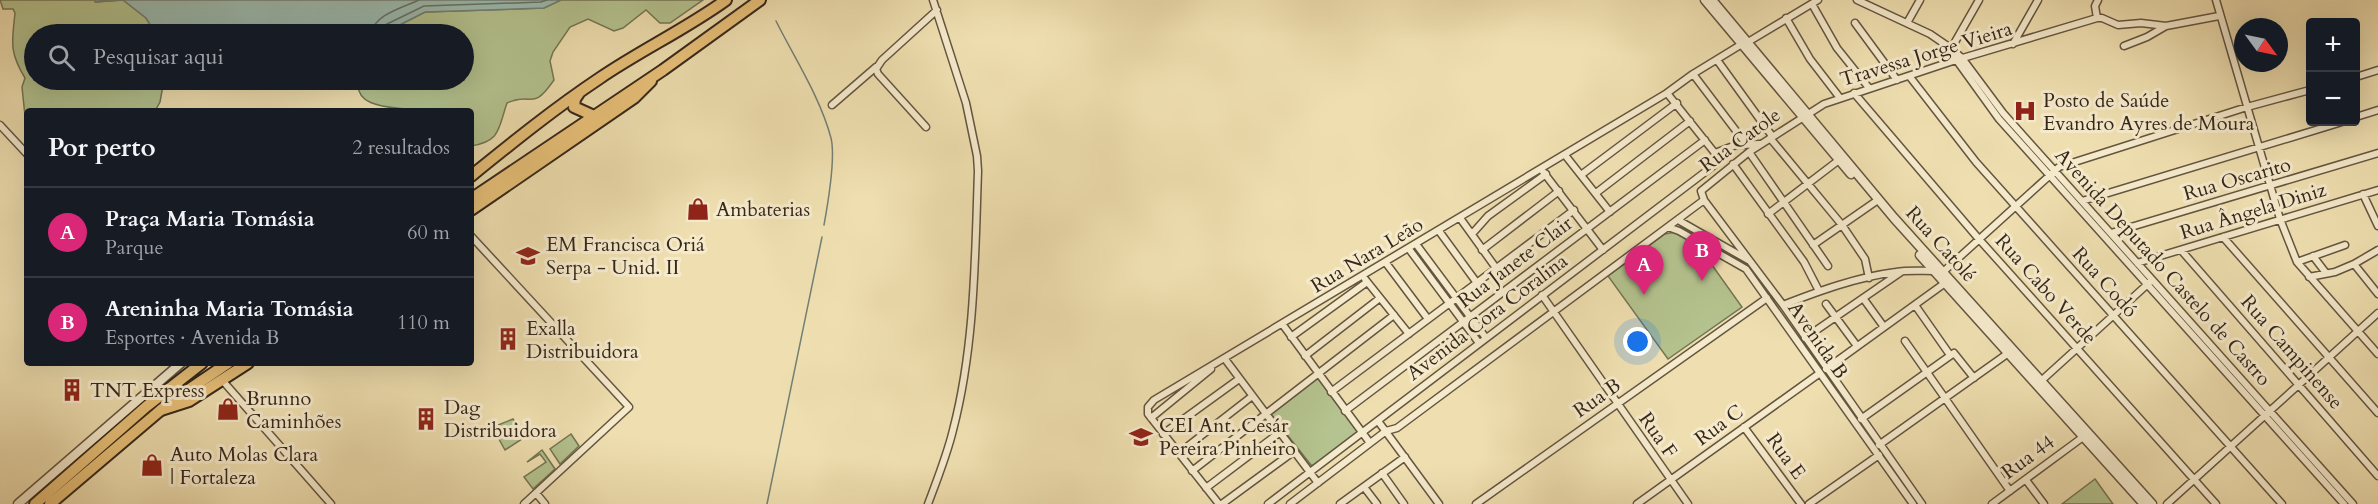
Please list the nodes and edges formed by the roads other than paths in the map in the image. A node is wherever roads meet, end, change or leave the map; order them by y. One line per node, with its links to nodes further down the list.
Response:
1 (726, 0): 34 (main road)
2 (760, 0): 27 (main road)
3 (933, 0): 13 (street)
4 (1705, 0): 20 (street, Rua Catolé)
5 (1712, 0): 20 (street, Rua Catolé)
6 (1858, 0): 18 (street)
7 (1920, 0): 18 (street)
8 (1979, 0): 23 (street)
9 (2038, 0): 21 (street)
10 (2098, 0): 16 (street)
11 (2216, 0): 14 (street)
12 (1815, 2): 15 (street); 33 (street)
13 (937, 10): 26 (street); 215 (street)
14 (2219, 16): 19 (street); 41 (street)
15 (1786, 18): 20 (street); 38 (street)
16 (2097, 18): 19 (street); 21 (street, Travessa Jorge Vieira)
17 (1855, 23): 32 (street)
18 (1906, 23): 23 (street)
19 (2166, 26): 22 (street)
20 (1745, 43): 25 (street); 43 (street, Rua Catolé)
21 (2013, 44): 24 (street, Travessa Jorge Vieira)
22 (2124, 46)
23 (1952, 49): 24 (street, Avenida Deputado Castelo de Castro)
24 (1959, 59): 31 (street, Travessa Jorge Vieira); 63 (street, Avenida Deputado Castelo de Castro)
25 (1717, 60): 29 (street); 50 (street)
26 (877, 67): 40 (street); 49 (street)
27 (663, 70): 45 (main road); 79 (main road)
28 (2378, 70): 30 (street)
29 (1693, 74): 36 (street); 52 (street)
30 (2360, 75)
31 (1910, 77): 32 (street, Travessa Jorge Vieira); 78 (street, Rua Codó)
32 (1897, 80): 33 (street, Travessa Jorge Vieira)
33 (1869, 88): 37 (street, Travessa Jorge Vieira)
34 (581, 91): 45 (main road); 64 (main road)
35 (2306, 91): 41 (street)
36 (1667, 93): 39 (street); 58 (street)
37 (1854, 93): 38 (street, Travessa Jorge Vieira); 94 (street, Rua Cabo Verde)
38 (1840, 98): 43 (street, Travessa Jorge Vieira)
39 (1677, 103): 46 (street); 65 (street)
40 (832, 105)
41 (2247, 107): 54 (street); 63 (street)
42 (2378, 110): 44 (street)
43 (1805, 114): 50 (street, Rua Catole); 60 (street, Rua Catolé); 112 (street, Rua Catolé)
44 (2360, 115)
45 (594, 116): 72 (main road)
46 (1690, 121): 51 (street); 70 (street)
47 (0, 125): 55 (street)
48 (2329, 126): 54 (street)
49 (926, 127)
50 (1771, 137): 53 (street, Rua Catole); 66 (street)
51 (1705, 140): 59 (street); 81 (street, Rua Janete Clair)
52 (1746, 144): 53 (street); 59 (street)
53 (1761, 144): 56 (street, Rua Catole)
54 (2259, 148): 67 (street); 74 (street)
55 (24, 151)
56 (1749, 152): 61 (street, Rua Catole); 76 (street)
57 (2378, 153): 67 (street, Rua Oscarito)
58 (1565, 155): 62 (street); 65 (street)
59 (1717, 155): 101 (street, Avenida Cora Coralina)
60 (1839, 160): 66 (street); 75 (street, Rua Catolé)
61 (1733, 164): 73 (street, Rua Catole); 82 (street)
62 (1543, 172): 69 (street); 83 (street, Rua Nara Leão); 91 (street)
63 (2052, 173): 74 (street, Avenida Deputado Castelo de Castro); 77 (street, Avenida Deputado Castelo de Castro); 78 (street)
64 (474, 174)
65 (1581, 175): 70 (street)
66 (1810, 184): 76 (street); 86 (street)
67 (2270, 186): 84 (street); 92 (street, Rua Oscarito)
68 (2378, 190): 71 (street, Rua Ângela Diniz)
69 (1559, 191): 80 (street); 100 (street)
70 (1596, 193): 81 (street)
71 (2363, 194): 84 (street, Rua Ângela Diniz); 87 (street)
72 (474, 197)
73 (1703, 197): 85 (street, Avenida Cora Coralina); 105 (street, Avenida B)
74 (2083, 201): 77 (street); 92 (street, Avenida Deputado Castelo de Castro)
75 (1875, 202): 86 (street); 112 (street, Rua Catolé)
76 (1784, 203): 82 (street); 97 (street)
77 (2076, 204): 92 (street, Avenida Deputado Castelo de Castro)
78 (2016, 206): 94 (street); 135 (street, Rua Codó)
79 (474, 208)
80 (1574, 210): 89 (street); 111 (street)
81 (1610, 212): 89 (street, Rua Janete Clair)
82 (1768, 214): 121 (street)
83 (1460, 218): 90 (street, Rua Nara Leão); 91 (street)
84 (2280, 219): 93 (street, Rua Ângela Diniz); 107 (street)
85 (1678, 220): 88 (street, Avenida Cora Coralina); 105 (street, Avenida B)
86 (1842, 225): 97 (street); 116 (street)
87 (2378, 226)
88 (1668, 227): 126 (street, Avenida B); 132 (street, Avenida Cora Coralina)
89 (1587, 229): 101 (street); 136 (street, Rua Janete Clair)
90 (1439, 231): 96 (street, Rua Nara Leão); 119 (street)
91 (1472, 234): 100 (street)
92 (2108, 234): 106 (street, Avenida Deputado Castelo de Castro); 118 (street, Avenida Deputado Castelo de Castro)
93 (2223, 237): 102 (street, Rua Ângela Diniz); 157 (street)
94 (1978, 238): 112 (street); 151 (street, Rua Cabo Verde)
95 (474, 239): 205 (street)
96 (1416, 244): 99 (street, Rua Nara Leão); 125 (street)
97 (1813, 245): 110 (street)
98 (2345, 245): 104 (street)
99 (1409, 249): 108 (street, Rua Nara Leão); 128 (street)
100 (1482, 250): 111 (street)
101 (1603, 250): 123 (street, Avenida Cora Coralina)
102 (2181, 250): 106 (street, Rua Ângela Diniz); 169 (street, Rua Campinense)
103 (2378, 250): 109 (street)
104 (2313, 256): 107 (street); 114 (street)
105 (1751, 262): 129 (street, Avenida B)
106 (2137, 262): 118 (street, Avenida Deputado Castelo de Castro)
107 (2297, 262): 115 (street)
108 (1386, 263): 117 (street, Rua Nara Leão); 138 (street)
109 (2354, 264): 114 (street); 122 (street)
110 (1828, 266)
111 (1496, 268): 119 (street)
112 (1938, 271): 113 (street); 120 (street, Rua Catolé); 142 (street, Rua Catolé)
113 (1902, 272): 116 (street); 127 (street)
114 (2326, 273): 115 (street)
115 (2309, 277): 143 (street)
116 (1869, 278): 121 (street)
117 (1365, 279): 124 (street); 140 (street, Rua Nara Leão); 145 (street, Rua Nara Leão)
118 (2150, 282): 135 (street); 176 (street, Avenida Deputado Castelo de Castro)
119 (1477, 283): 125 (street)
120 (1945, 283): 131 (street, Rua C); 142 (street, Rua Catolé)
121 (1819, 291): 129 (street)
122 (2378, 294)
123 (1542, 296): 132 (street, Rua F); 146 (street, Avenida Cora Coralina)
124 (1380, 298): 134 (street); 155 (street)
125 (1456, 298): 128 (street); 136 (street)
126 (1767, 298): 163 (street, Avenida B); 173 (street, Rua B)
127 (1863, 298): 137 (street); 141 (street)
128 (1449, 303): 138 (street); 139 (street)
129 (1783, 304): 147 (street, Avenida B)
130 (1826, 304): 137 (street)
131 (1915, 305): 141 (street, Rua C); 154 (street)
132 (1552, 312): 173 (street, Rua F); 182 (street, Avenida Cora Coralina)
133 (2378, 313): 143 (street)
134 (1394, 315): 144 (street); 165 (street)
135 (2113, 315): 151 (street); 189 (street, Rua Codó)
136 (1470, 317): 139 (street, Rua Janete Clair); 146 (street)
137 (1836, 317): 147 (street); 150 (street)
138 (1428, 319): 144 (street)
139 (1463, 322): 149 (street); 174 (street, Rua Janete Clair)
140 (1283, 325): 145 (street); 156 (street, Rua Nara Leão)
141 (1884, 327): 150 (street, Rua C)
142 (1988, 327): 152 (street, Rua Catolé); 168 (street, Rua Catolé)
143 (2358, 332): 153 (street); 157 (street)
144 (1409, 334): 170 (street)
145 (1291, 337): 155 (street)
146 (1486, 338): 149 (street, Avenida Cora Coralina)
147 (1805, 338): 163 (street, Avenida B)
148 (1905, 341): 164 (street)
149 (1479, 344): 180 (street, Avenida Cora Coralina)
150 (1857, 346): 163 (street, Rua C)
151 (2077, 347): 168 (street); 200 (street, Rua Cabo Verde)
152 (2007, 354): 166 (street); 186 (street, Rua Catolé)
153 (2378, 354)
154 (1950, 355): 164 (street); 166 (street)
155 (1305, 356): 165 (street)
156 (1225, 358): 158 (street, Rua Nara Leão); 167 (street)
157 (2328, 359): 169 (street); 175 (street)
158 (1216, 364): 178 (street, Rua Nara Leão); 178 (street, Rua Nara Leão)
159 (178, 366): 209 (street)
160 (198, 366): 210 (main road)
161 (236, 366): 162 (main road)
162 (215, 371): 211 (main road); 212 (street)
163 (1823, 371): 179 (street, Avenida B); 181 (street, Rua C); 192 (street, Avenida B)
164 (1927, 372): 172 (street); 179 (street)
165 (1318, 374): 170 (street); 177 (street)
166 (1974, 378): 172 (street)
167 (1239, 379): 171 (street); 185 (street)
168 (2041, 381): 233 (street, Rua Catolé)
169 (2300, 386): 176 (street); 197 (street, Rua Campinense)
170 (1331, 392): 174 (street)
171 (1251, 397): 177 (street); 191 (street)
172 (1946, 398): 188 (street); 204 (street)
173 (1617, 405): 198 (street, Rua F); 223 (street, Rua B)
174 (1345, 411): 184 (street)
175 (2378, 413)
176 (2268, 414): 189 (street); 237 (street, Avenida Deputado Castelo de Castro); 238 (street, Avenida Deputado Castelo de Castro)
177 (1265, 415): 183 (street); 194 (street)
178 (1150, 418): 185 (street)
179 (1861, 419): 188 (street, Avenida B)
180 (1378, 421): 182 (street); 184 (street, Avenida Cora Coralina)
181 (1744, 427): 198 (street, Rua C); 226 (street, Rua E)
182 (1386, 431): 187 (street, Avenida Cora Coralina); 193 (street)
183 (1279, 433): 190 (street); 203 (street)
184 (1363, 433): 187 (street); 195 (street, Avenida Cora Coralina)
185 (1163, 434): 191 (street)
186 (2083, 438): 199 (street, Rua 44); 232 (street, Rua Catolé)
187 (1370, 443): 201 (street, Avenida Cora Coralina)
188 (1879, 445): 229 (street, Avenida B)
189 (2231, 447): 200 (street); 236 (street, Rua Codó)
190 (1293, 452): 195 (street); 216 (street)
191 (1179, 453): 194 (street)
192 (1879, 455): 227 (street); 228 (street, Avenida B)
193 (1405, 457): 196 (street); 222 (street)
194 (1192, 471): 203 (street)
195 (1310, 472): 201 (street); 206 (street, Avenida Cora Coralina)
196 (1382, 474): 202 (street); 221 (street)
197 (2378, 476)
198 (1670, 480): 224 (street, Rua C); 225 (street, Rua F)
199 (2026, 480): 204 (street, Rua 44); 231 (street)
200 (2194, 480): 234 (street); 235 (street, Rua Cabo Verde)
201 (1318, 483): 218 (street, Avenida Cora Coralina)
202 (1364, 487): 207 (street); 220 (street)
203 (1206, 488): 216 (street)
204 (2010, 491): 230 (street, Rua 44)
205 (536, 494): 213 (street); 214 (street)
206 (1279, 496): 208 (street, Avenida Cora Coralina); 217 (street)
207 (1349, 502): 219 (street)
208 (1271, 503)
209 (18, 504)
210 (35, 504)
211 (50, 504)
212 (331, 504)
213 (524, 504)
214 (544, 504)
215 (928, 504)
216 (1221, 504)
217 (1285, 504)
218 (1290, 504)
219 (1340, 504)
220 (1377, 504)
221 (1404, 504)
222 (1439, 504)
223 (1476, 504)
224 (1637, 504)
225 (1688, 504)
226 (1801, 504)
227 (1809, 504)
228 (1913, 504)
229 (1922, 504)
230 (1992, 504)
231 (2044, 504)
232 (2144, 504)
233 (2152, 504)
234 (2168, 504)
235 (2216, 504)
236 (2282, 504)
237 (2344, 504)
238 (2353, 504)

